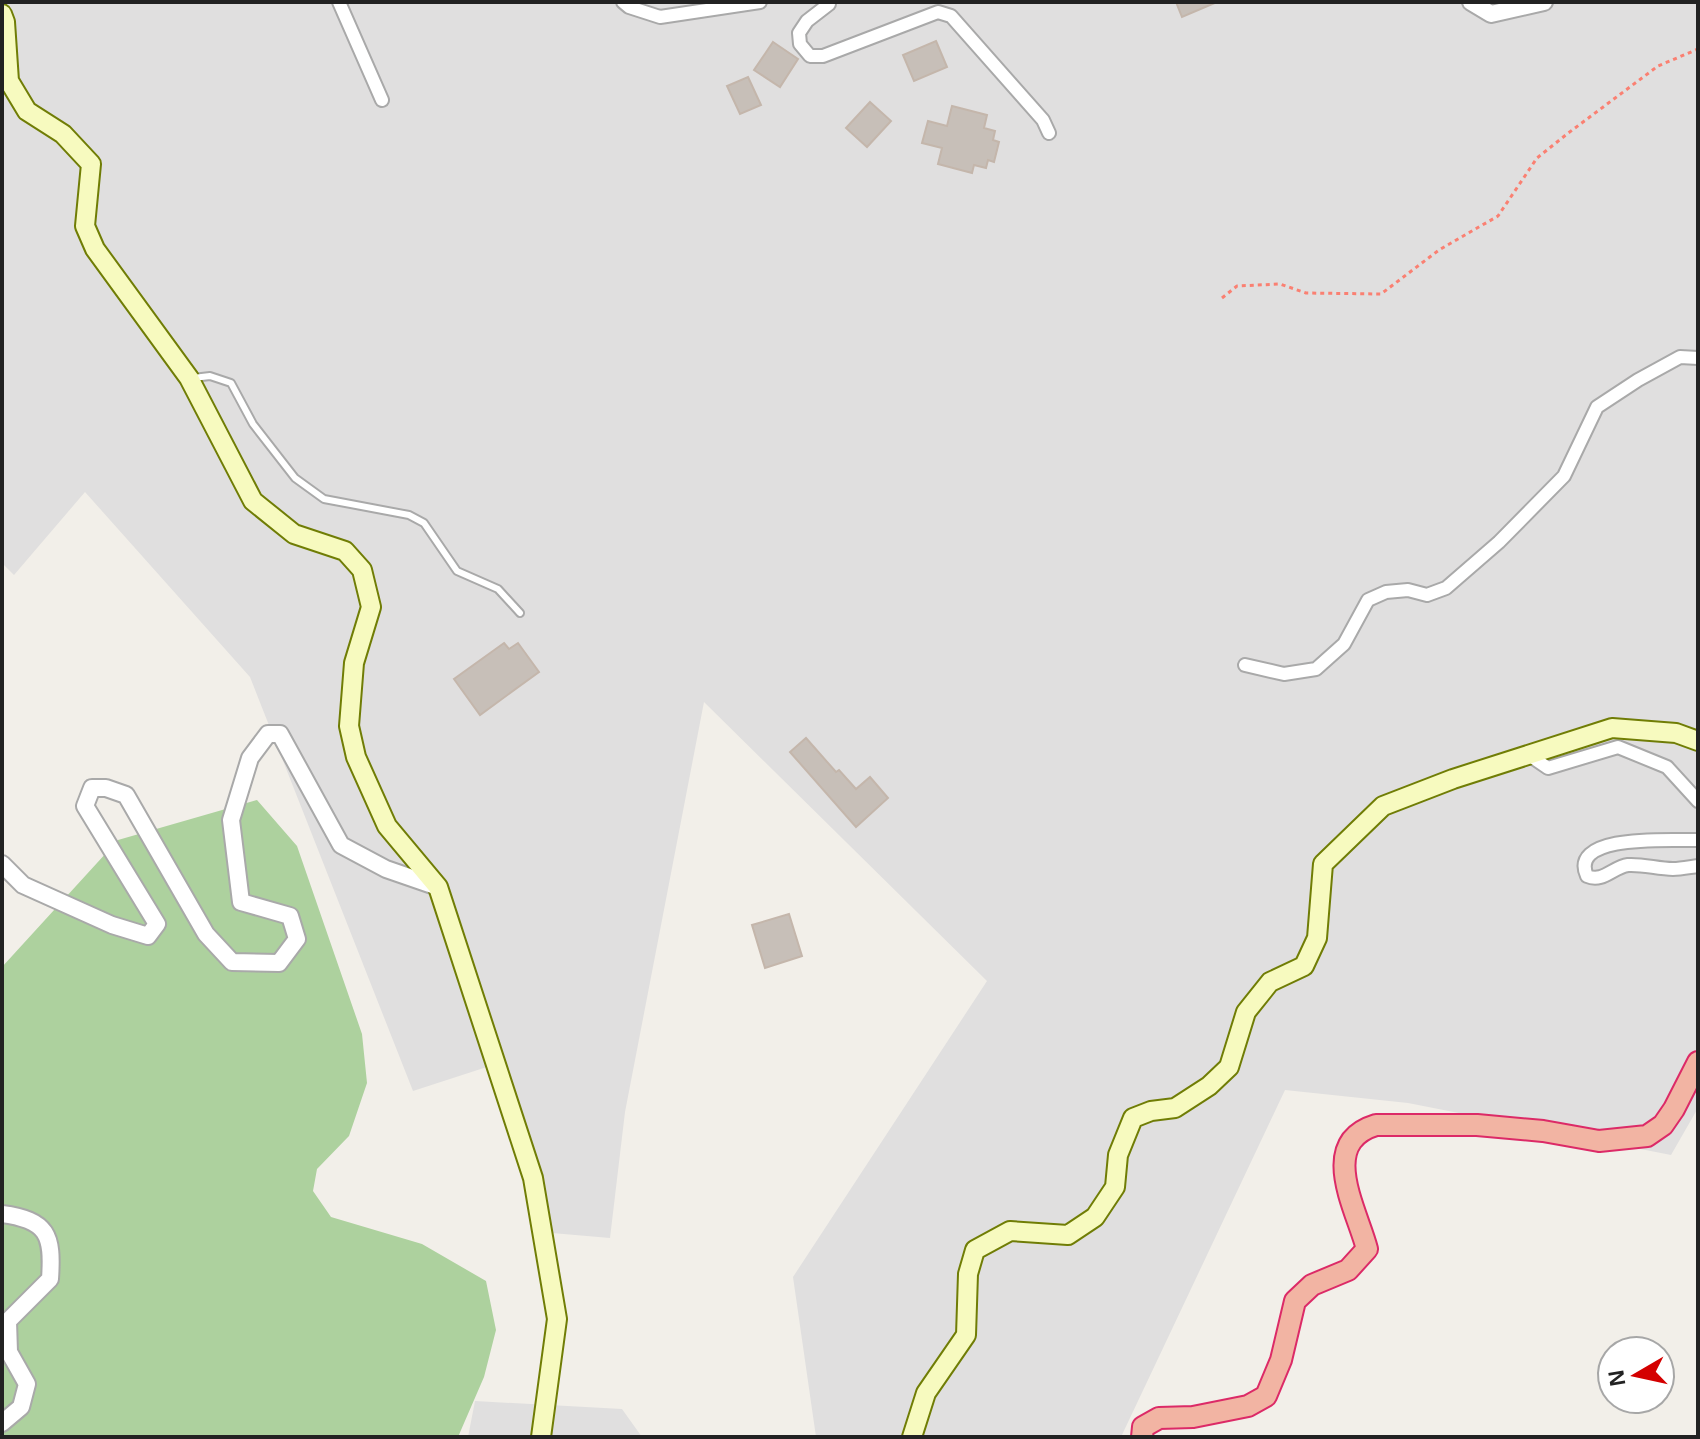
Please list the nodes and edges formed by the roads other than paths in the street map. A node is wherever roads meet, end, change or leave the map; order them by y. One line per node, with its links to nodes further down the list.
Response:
1 (339, 2): 8 (street)
2 (623, 2): 3 (street)
3 (760, 2)
4 (827, 2): 9 (street)
5 (1471, 2): 6 (street)
6 (1544, 2)
7 (2, 14): 11 (main road)
8 (382, 100)
9 (1049, 133)
10 (1698, 358): 13 (street)
11 (189, 378): 12 (lane); 20 (main road)
12 (520, 613)
13 (1245, 665)
14 (1698, 741): 15 (main road)
15 (1529, 755): 16 (street); 23 (main road)
16 (1698, 801)
17 (1698, 840): 19 (street)
18 (2, 864): 20 (street)
19 (1698, 866)
20 (438, 887): 25 (main road)
21 (1698, 1062): 28 (highway)
22 (2, 1214): 24 (street)
23 (927, 1392): 26 (main road); 27 (main road)
24 (2, 1423)
25 (541, 1437)
26 (912, 1437)
27 (924, 1437)
28 (1142, 1437)

